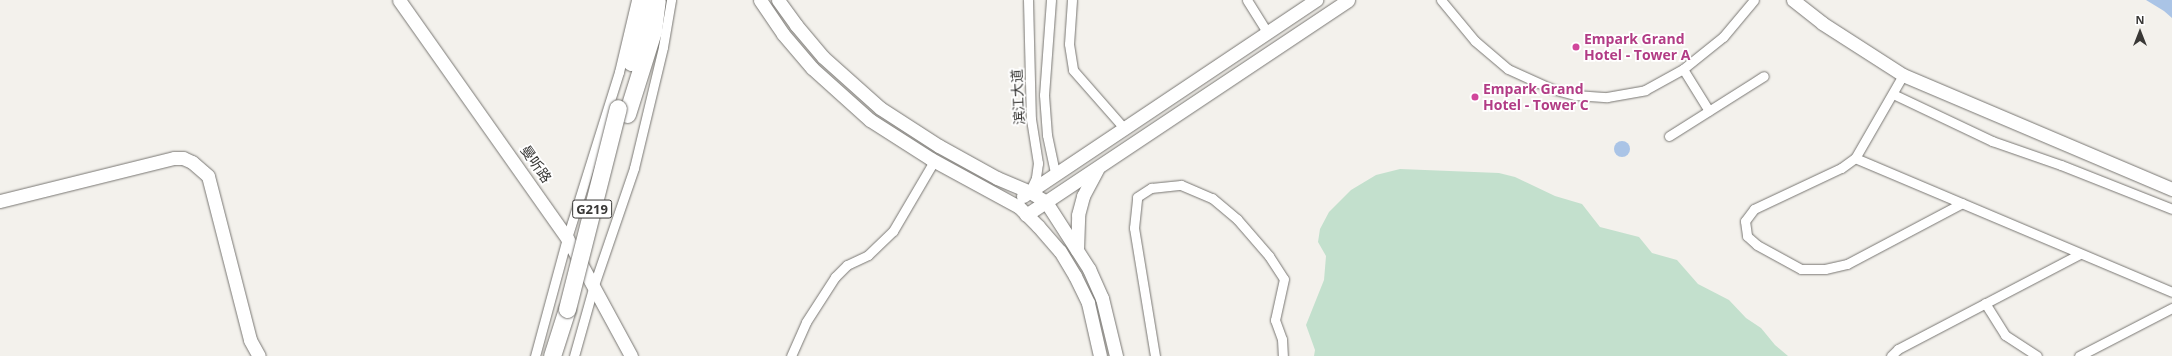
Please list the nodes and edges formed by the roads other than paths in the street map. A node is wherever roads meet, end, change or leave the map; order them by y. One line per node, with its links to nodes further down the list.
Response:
1 (399, 0): 38 (street, 曼听路)
2 (636, 0): 38 (street)
3 (647, 0): 22 (highway, G219)
4 (657, 0): 22 (highway, G219)
5 (671, 0): 41 (street)
6 (760, 0): 27 (street)
7 (778, 0): 31 (street)
8 (1028, 0): 31 (street, 滨江大道)
9 (1050, 0): 29 (street)
10 (1072, 0): 24 (street)
11 (1247, 0): 17 (street)
12 (1316, 0): 17 (street)
13 (1348, 0): 28 (street)
14 (1441, 0): 18 (street)
15 (1754, 0): 18 (street)
16 (1793, 0): 19 (street)
17 (1267, 32): 24 (street)
18 (1683, 69): 23 (street)
19 (1903, 75): 21 (street); 30 (street)
20 (1764, 76): 23 (street)
21 (1893, 94): 26 (street); 36 (street)
22 (623, 111): 45 (highway, G219)
23 (1709, 111): 25 (street)
24 (1124, 128): 29 (street)
25 (1670, 136)
26 (1855, 158): 34 (street); 34 (street)
27 (934, 161): 35 (street); 52 (street)
28 (1101, 165): 33 (street); 39 (street)
29 (1055, 174): 31 (street)
30 (2172, 189)
31 (1030, 192): 33 (street); 35 (street)
32 (0, 201): 46 (street)
33 (1046, 202): 37 (street); 39 (street)
34 (1962, 203): 40 (street)
35 (1012, 204): 37 (street)
36 (2172, 209)
37 (1026, 214): 53 (street)
38 (567, 238): 41 (street, 曼听路); 47 (street)
39 (1077, 250): 54 (street)
40 (2080, 254): 42 (street); 43 (street)
41 (594, 285): 50 (street); 51 (street, 曼听路)
42 (2172, 292)
43 (1985, 303): 57 (street); 58 (street)
44 (2172, 308): 59 (street)
45 (570, 311): 48 (highway, G219); 49 (highway, G219)
46 (259, 356)
47 (535, 356)
48 (552, 356)
49 (560, 356)
50 (574, 356)
51 (631, 356)
52 (791, 356)
53 (1100, 356)
54 (1116, 356)
55 (1155, 356): 56 (street)
56 (1283, 356)
57 (1891, 356)
58 (2037, 356)
59 (2079, 356)

